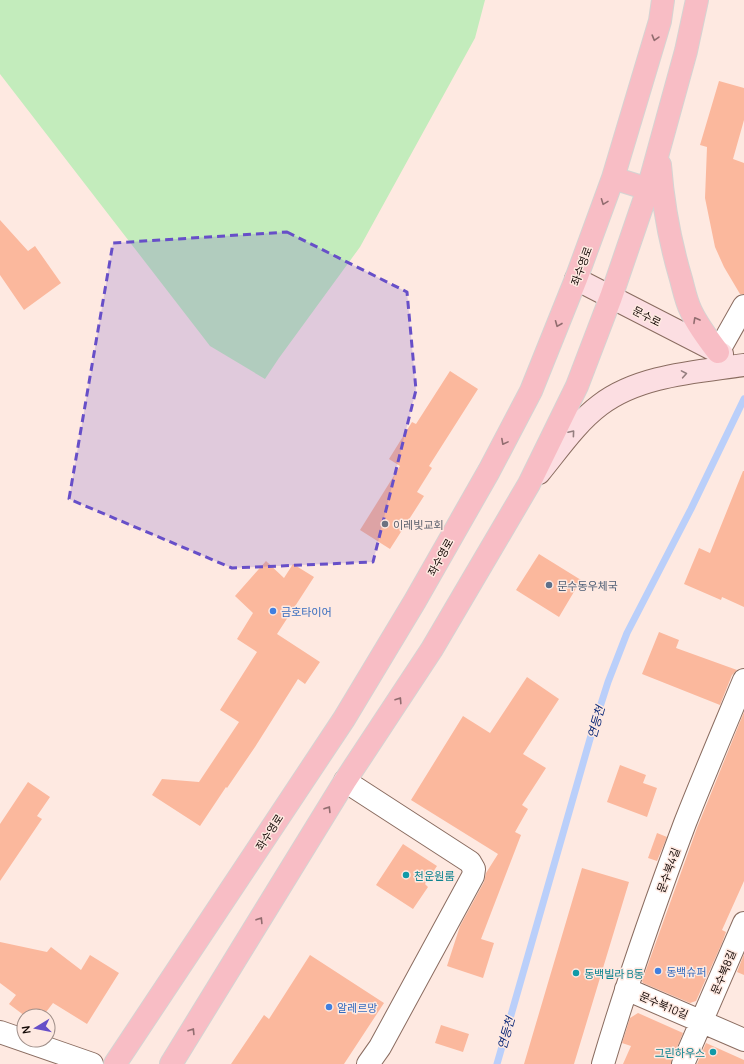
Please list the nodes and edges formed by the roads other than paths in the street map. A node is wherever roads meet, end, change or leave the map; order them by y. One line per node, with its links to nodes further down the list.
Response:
1 (663, 0): 4 (main road, 좌수영로, one-way to 4)
2 (697, 0): 3 (main road)
3 (658, 152): 5 (main road); 9 (main road, one-way to 3)
4 (614, 178): 5 (main road); 6 (main road, 좌수영로, one-way to 6)
5 (648, 189): 7 (main road)
6 (576, 279): 7 (street, 문수로); 21 (main road, 좌수영로, one-way to 21)
7 (611, 297): 9 (street, 문수로); 11 (main road)
8 (744, 306): 9 (street)
9 (718, 352): 10 (street, 문수로)
10 (744, 365): 11 (street, one-way to 10)
11 (529, 484): 13 (main road, one-way to 11)
12 (744, 680): 15 (street, 문수북4길)
13 (345, 781): 19 (street); 22 (main road, one-way to 13)
14 (744, 923): 16 (street, 문수북8길)
15 (626, 989): 16 (street, 문수북10길); 23 (street, 문수북4길)
16 (702, 1021): 18 (street, 문수북10길); 24 (street, 문수북10길)
17 (0, 1032): 20 (street)
18 (744, 1040)
19 (374, 1058)
20 (92, 1064)
21 (115, 1064)
22 (171, 1064)
23 (603, 1064)
24 (683, 1064)

